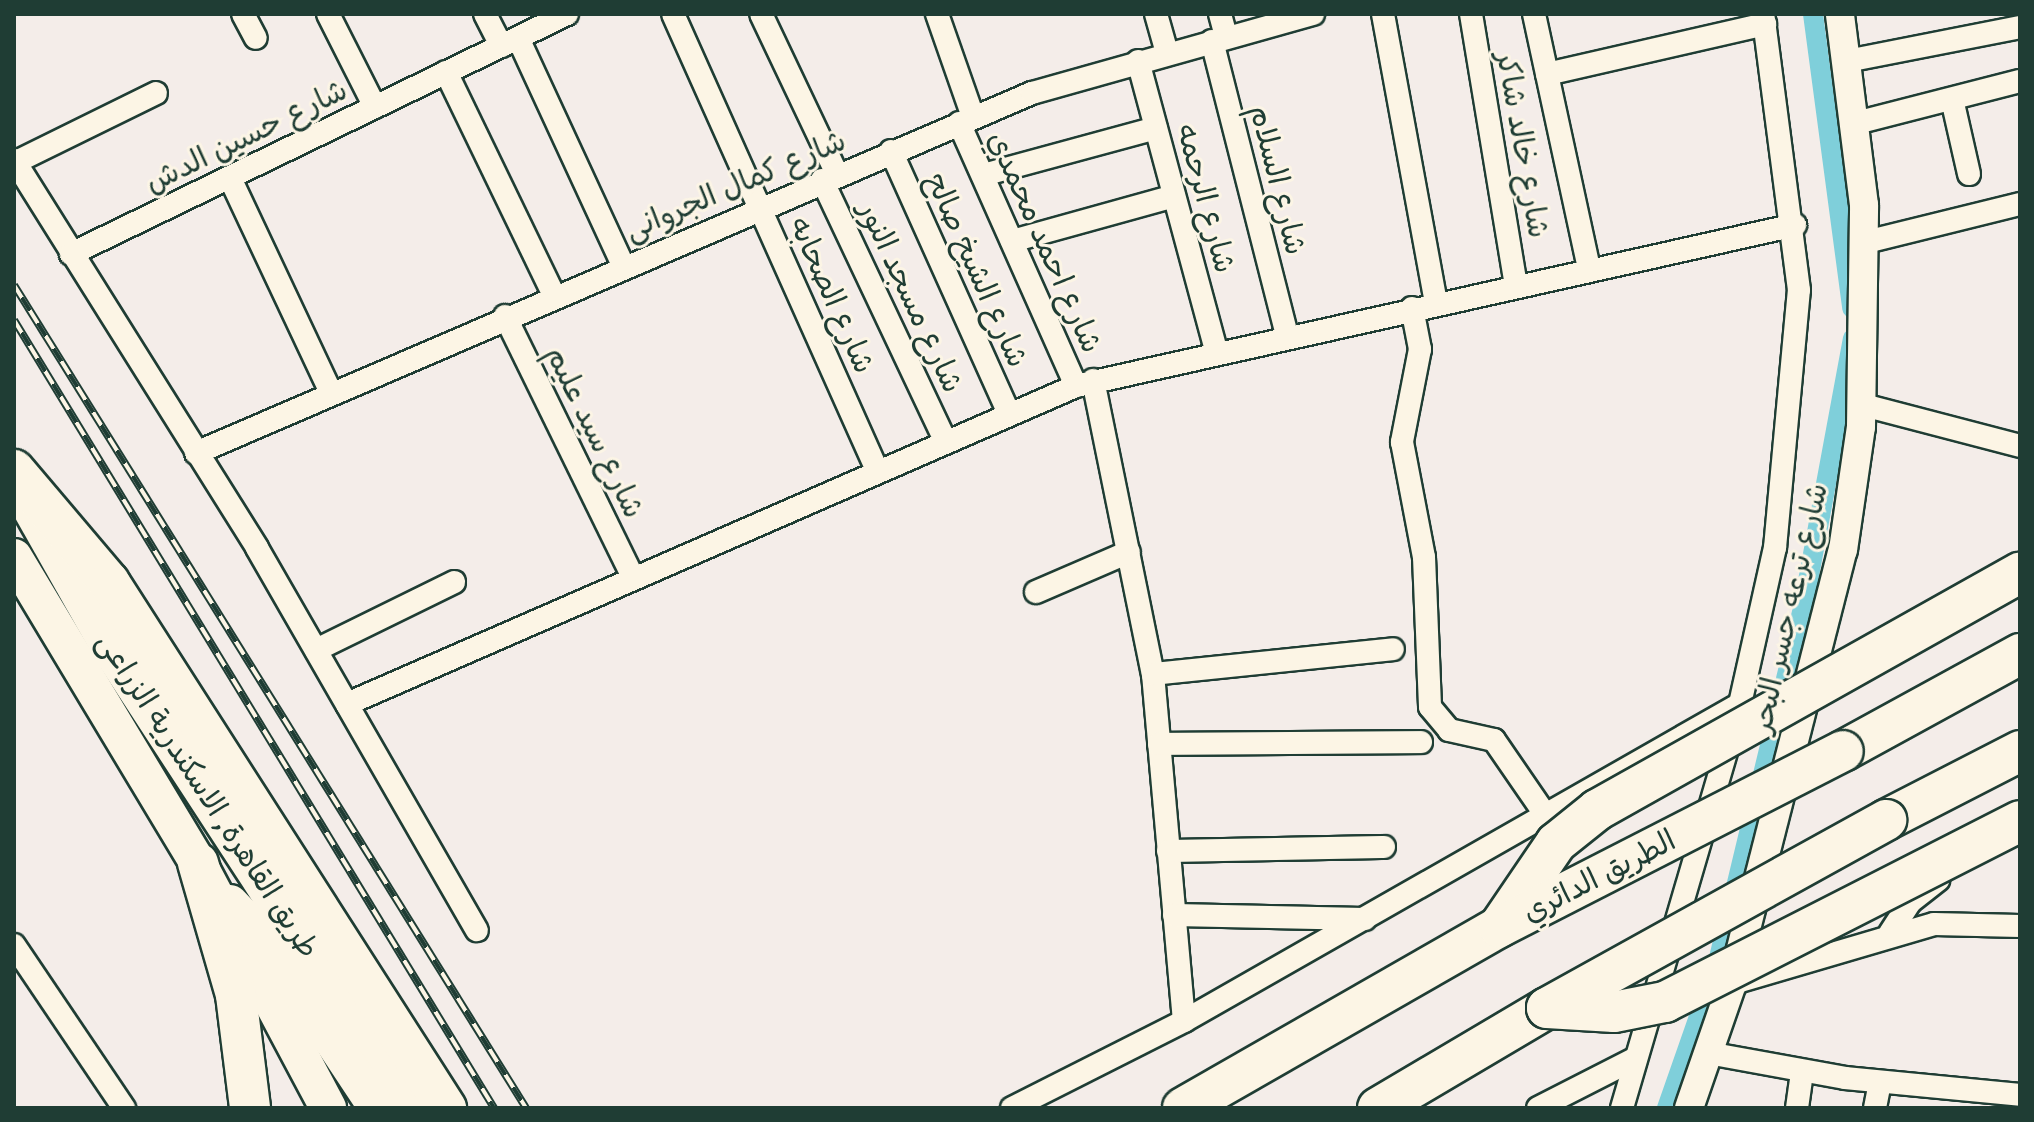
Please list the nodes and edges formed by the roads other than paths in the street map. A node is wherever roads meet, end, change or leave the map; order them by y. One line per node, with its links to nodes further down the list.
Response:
1 (243, 14): 17 (street)
2 (328, 14): 28 (street)
3 (485, 14): 19 (street)
4 (567, 14): 19 (street, شارع حسين الدش)
5 (673, 14): 40 (street, شارع الصحابه)
6 (761, 14): 36 (street, شارع مسجد النور)
7 (937, 14): 29 (street, شارع احمد محمدي)
8 (1156, 14): 20 (street)
9 (1220, 14): 18 (street, شارع السلام)
10 (1313, 14): 18 (street, شارع كمال الجروانى)
11 (1383, 14): 49 (street)
12 (1471, 14): 47 (street, شارع خالد شاكر)
13 (1534, 14): 24 (street)
14 (1840, 14): 22 (street, شارع ترعه جسر البحر)
15 (1764, 19): 24 (street); 41 (street, شارع ترعه جسر البحر)
16 (2020, 27): 22 (street)
17 (256, 38)
18 (1219, 39): 20 (street, شارع كمال الجروانى); 52 (street, شارع السلام)
19 (510, 42): 23 (street, شارع حسين الدش); 45 (street)
20 (1167, 53): 21 (street, شارع كمال الجروانى)
21 (1138, 61): 29 (street, شارع كمال الجروانى); 31 (street, شارع الرحمه)
22 (1847, 61): 30 (street, شارع ترعه جسر البحر)
23 (446, 72): 28 (street, شارع حسين الدش); 48 (street)
24 (1547, 74): 46 (street)
25 (2020, 81): 27 (street)
26 (156, 93): 33 (street)
27 (1952, 99): 30 (street); 34 (street)
28 (375, 107): 37 (street, شارع حسين الدش)
29 (966, 120): 32 (street, شارع كمال الجروانى); 35 (street, شارع احمد محمدي)
30 (1856, 123): 43 (street, شارع ترعه جسر البحر)
31 (1156, 128): 35 (street); 38 (street, شارع الرحمه)
32 (891, 151): 36 (street, شارع كمال الجروانى); 57 (street, شارع الشيخ صالح)
33 (15, 161): 44 (street)
34 (1969, 174)
35 (983, 175): 42 (street, شارع احمد محمدي)
36 (830, 177): 40 (street, شارع كمال الجروانى); 58 (street, شارع مسجد النور)
37 (230, 178): 44 (street, شارع حسين الدش); 55 (street)
38 (1174, 196): 42 (street); 53 (street, شارع الرحمه)
39 (2020, 204): 43 (street)
40 (759, 207): 45 (street, شارع كمال الجروانى); 61 (street, شارع الصحابه)
41 (1795, 225): 46 (street); 75 (street, شارع ترعه جسر البحر)
42 (1012, 241): 54 (street, شارع احمد محمدي)
43 (1866, 242): 56 (street, شارع ترعه جسر البحر)
44 (71, 254): 60 (street)
45 (623, 265): 48 (street, شارع كمال الجروانى)
46 (1589, 269): 47 (street)
47 (1516, 285): 49 (street)
48 (554, 295): 51 (street, شارع كمال الجروانى)
49 (1436, 303): 50 (street)
50 (1412, 308): 52 (street); 79 (street)
51 (505, 316): 55 (street, شارع كمال الجروانى); 67 (street, شارع سيد عليم)
52 (1287, 335): 53 (street)
53 (1216, 351): 54 (street)
54 (1085, 383): 57 (street); 64 (street, شارع احمد محمدي)
55 (331, 393): 60 (street, شارع كمال الجروانى)
56 (1863, 405): 59 (street); 92 (street, شارع ترعه جسر البحر)
57 (1009, 413): 58 (street)
58 (945, 440): 61 (street)
59 (2020, 446)
60 (196, 453): 71 (street)
61 (877, 469): 67 (street)
62 (14, 470): 105 (highway)
63 (14, 478): 104 (highway, طريق القاهرة, الاسكندرية الزراعى)
64 (1129, 552): 69 (street); 73 (street, شارع احمد محمدي)
65 (14, 557): 84 (highway, طريق القاهرة, الاسكندرية الزراعى)
66 (2020, 573): 88 (highway, bridge)
67 (632, 575): 74 (street)
68 (454, 582): 71 (street)
69 (1036, 592)
70 (1393, 649): 73 (street)
71 (316, 650): 74 (street)
72 (2020, 654): 88 (highway, الطريق الدائري, bridge)
73 (1153, 674): 77 (street, شارع احمد محمدي)
74 (347, 704): 89 (street)
75 (1740, 704): 79 (street); 96 (street, شارع ترعه جسر البحر)
76 (1421, 742): 77 (street)
77 (1159, 744): 83 (street, شارع احمد محمدي)
78 (2020, 751): 93 (highway, bridge)
79 (1547, 817): 86 (street)
80 (2020, 821): 93 (highway, bridge)
81 (2020, 844): 90 (street)
82 (1384, 847): 83 (street)
83 (1168, 851): 85 (street, شارع احمد محمدي)
84 (205, 877): 101 (highway); 102 (highway, طريق القاهرة, الاسكندرية الزراعى); 103 (highway)
85 (1174, 915): 86 (street); 94 (street, شارع احمد محمدي)
86 (1368, 919): 94 (street)
87 (2020, 926): 90 (street)
88 (1499, 927): 107 (highway, الطريق الدائري, bridge)
89 (477, 930)
90 (1890, 933): 92 (street)
91 (14, 945): 100 (street)
92 (1732, 984): 95 (street, شارع ترعه جسر البحر)
93 (1547, 1008): 108 (highway)
94 (1184, 1021): 106 (street)
95 (1708, 1053): 97 (street); 111 (street, شارع ترعه جسر البحر)
96 (1636, 1058): 109 (street); 110 (street, شارع ترعه جسر البحر)
97 (1802, 1072): 98 (street); 112 (street)
98 (1880, 1083): 99 (street); 113 (street)
99 (2020, 1095)
100 (124, 1108)
101 (250, 1108)
102 (328, 1108)
103 (377, 1108)
104 (409, 1108)
105 (446, 1108)
106 (1012, 1108)
107 (1183, 1108)
108 (1378, 1108)
109 (1538, 1108)
110 (1622, 1108)
111 (1689, 1108)
112 (1797, 1108)
113 (1875, 1108)

